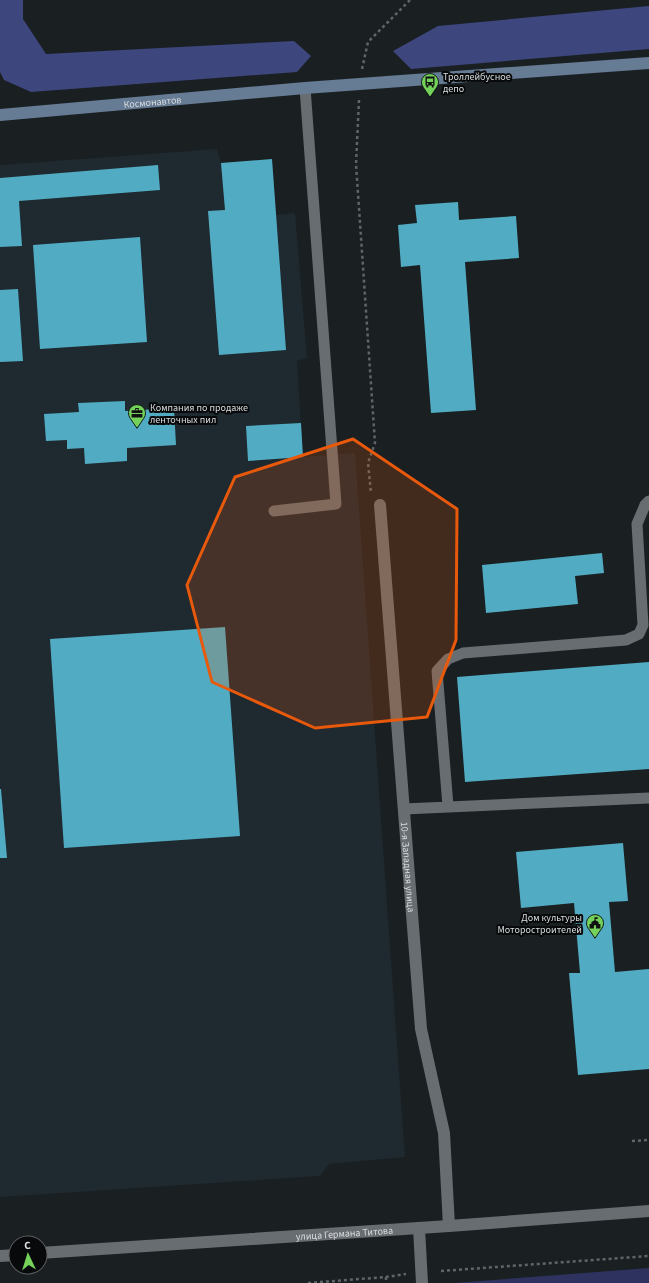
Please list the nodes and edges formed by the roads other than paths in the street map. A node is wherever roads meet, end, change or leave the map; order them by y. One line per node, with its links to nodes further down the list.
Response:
1 (649, 63): 2 (street, Космонавтов)
2 (305, 88): 3 (street, Космонавтов); 6 (lane)
3 (0, 116)
4 (649, 501): 8 (lane)
5 (380, 506): 9 (street, 10-я Западная улица)
6 (274, 511)
7 (649, 798): 8 (lane)
8 (448, 806): 9 (lane)
9 (404, 809): 11 (street, 10-я Западная улица)
10 (649, 1211): 11 (street, улица Германа Титова)
11 (449, 1226): 12 (street, улица Германа Титова)
12 (419, 1228): 13 (street, улица Германа Титова); 14 (street)
13 (48, 1252)
14 (422, 1283)

